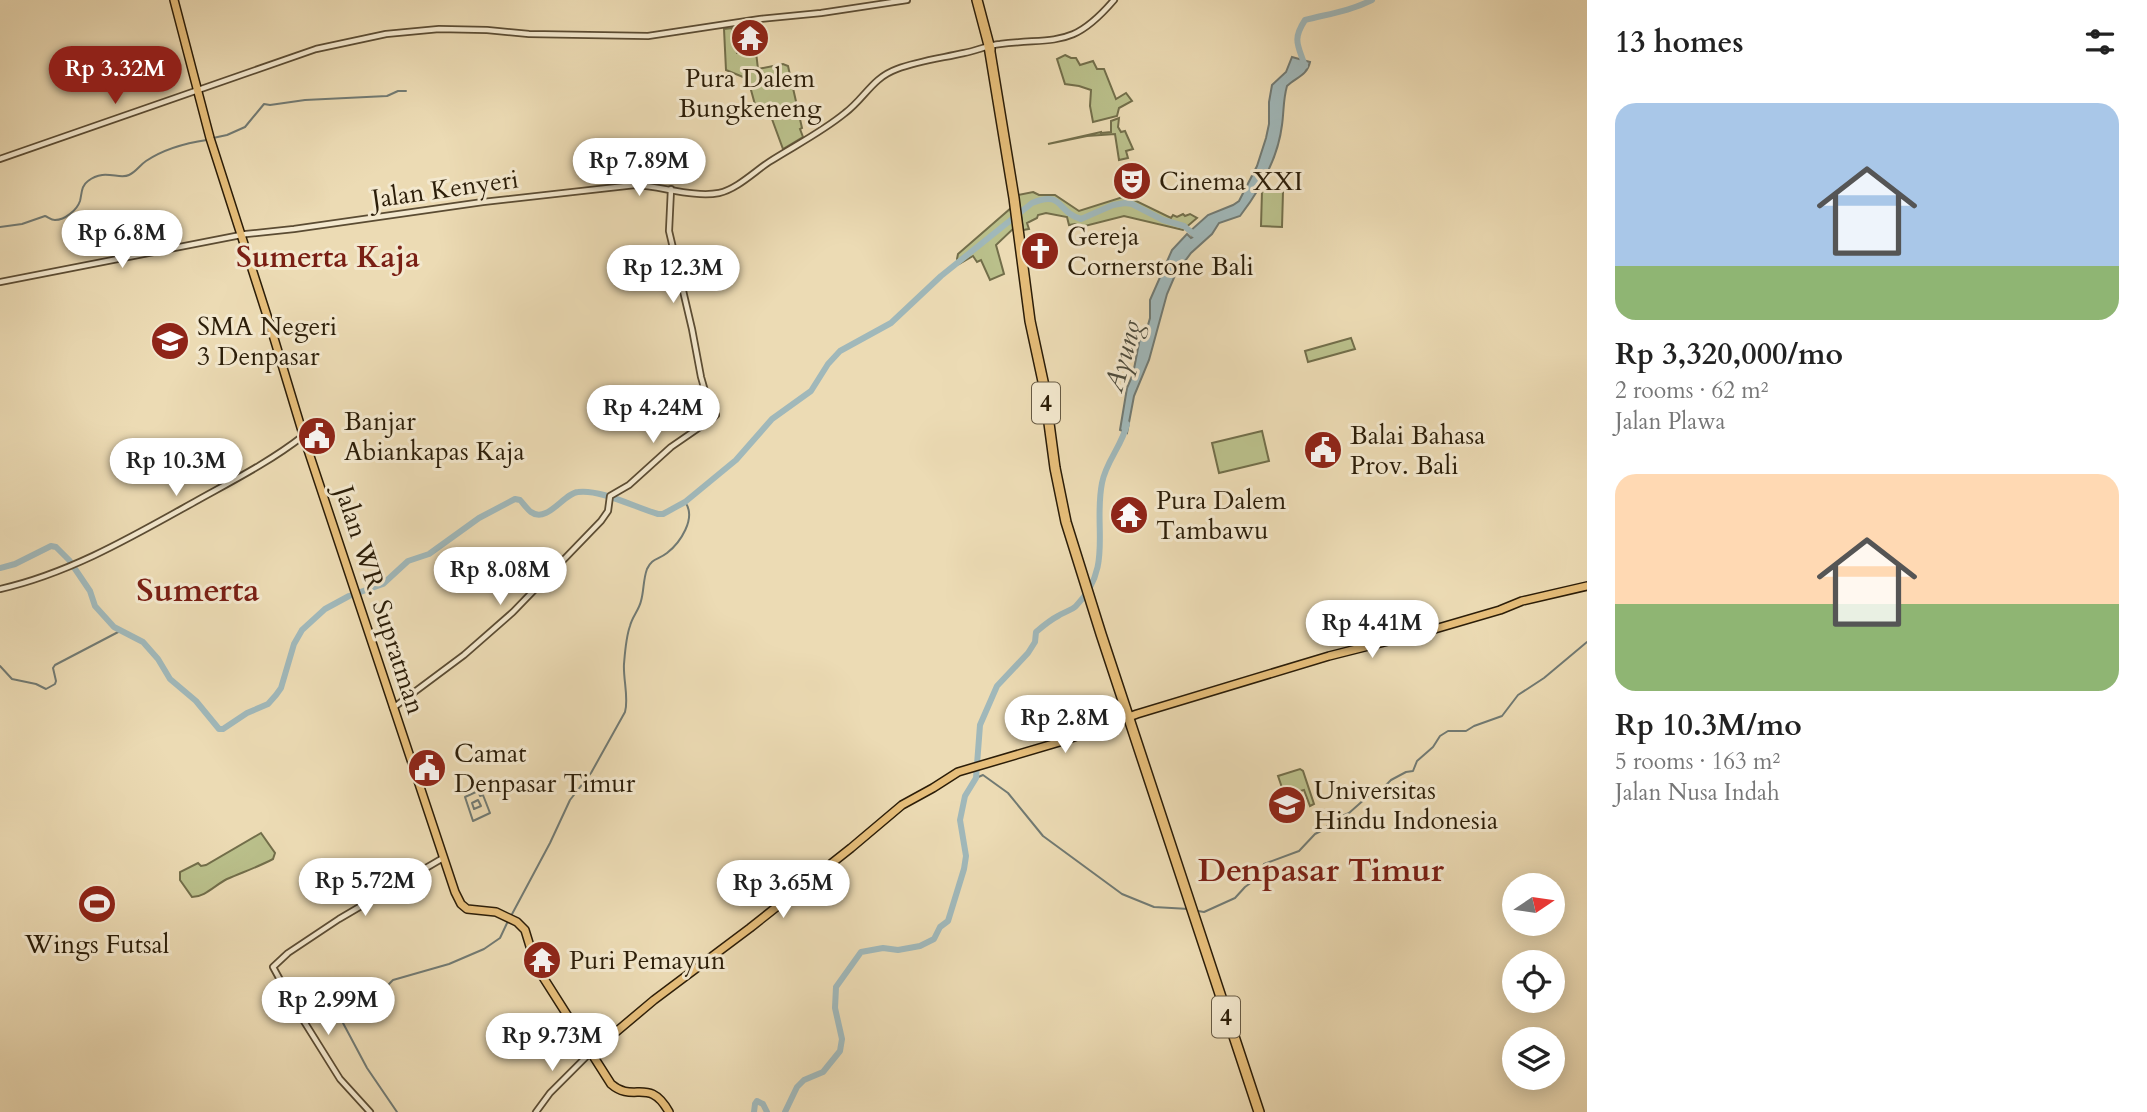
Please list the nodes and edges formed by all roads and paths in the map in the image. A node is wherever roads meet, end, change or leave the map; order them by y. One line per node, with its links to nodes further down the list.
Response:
1 (174, 0): 6 (main road, Jalan WR. Supratman)
2 (907, 0): 6 (street)
3 (976, 0): 5 (highway, 4)
4 (1114, 0): 5 (street, Jalan Kenyeri)
5 (989, 46): 8 (street, Jalan Kenyeri); 15 (highway, 4)
6 (196, 91): 7 (street); 9 (main road, Jalan WR. Supratman)
7 (0, 159)
8 (671, 189): 9 (street, Jalan Kenyeri); 14 (street)
9 (240, 235): 10 (street, Jalan Kenyeri); 11 (main road, Jalan WR. Supratman)
10 (0, 282)
11 (305, 440): 13 (street); 14 (main road, Jalan WR. Supratman)
12 (1587, 586): 15 (main road)
13 (0, 589)
14 (393, 708): 16 (main road, Jalan WR. Supratman)
15 (1128, 718): 17 (main road); 21 (highway, 4)
16 (443, 858): 17 (main road, Jalan WR. Supratman); 18 (street)
17 (591, 1053): 19 (street); 20 (main road, Jalan WR. Supratman)
18 (370, 1112)
19 (536, 1112)
20 (669, 1112)
21 (1259, 1112)

